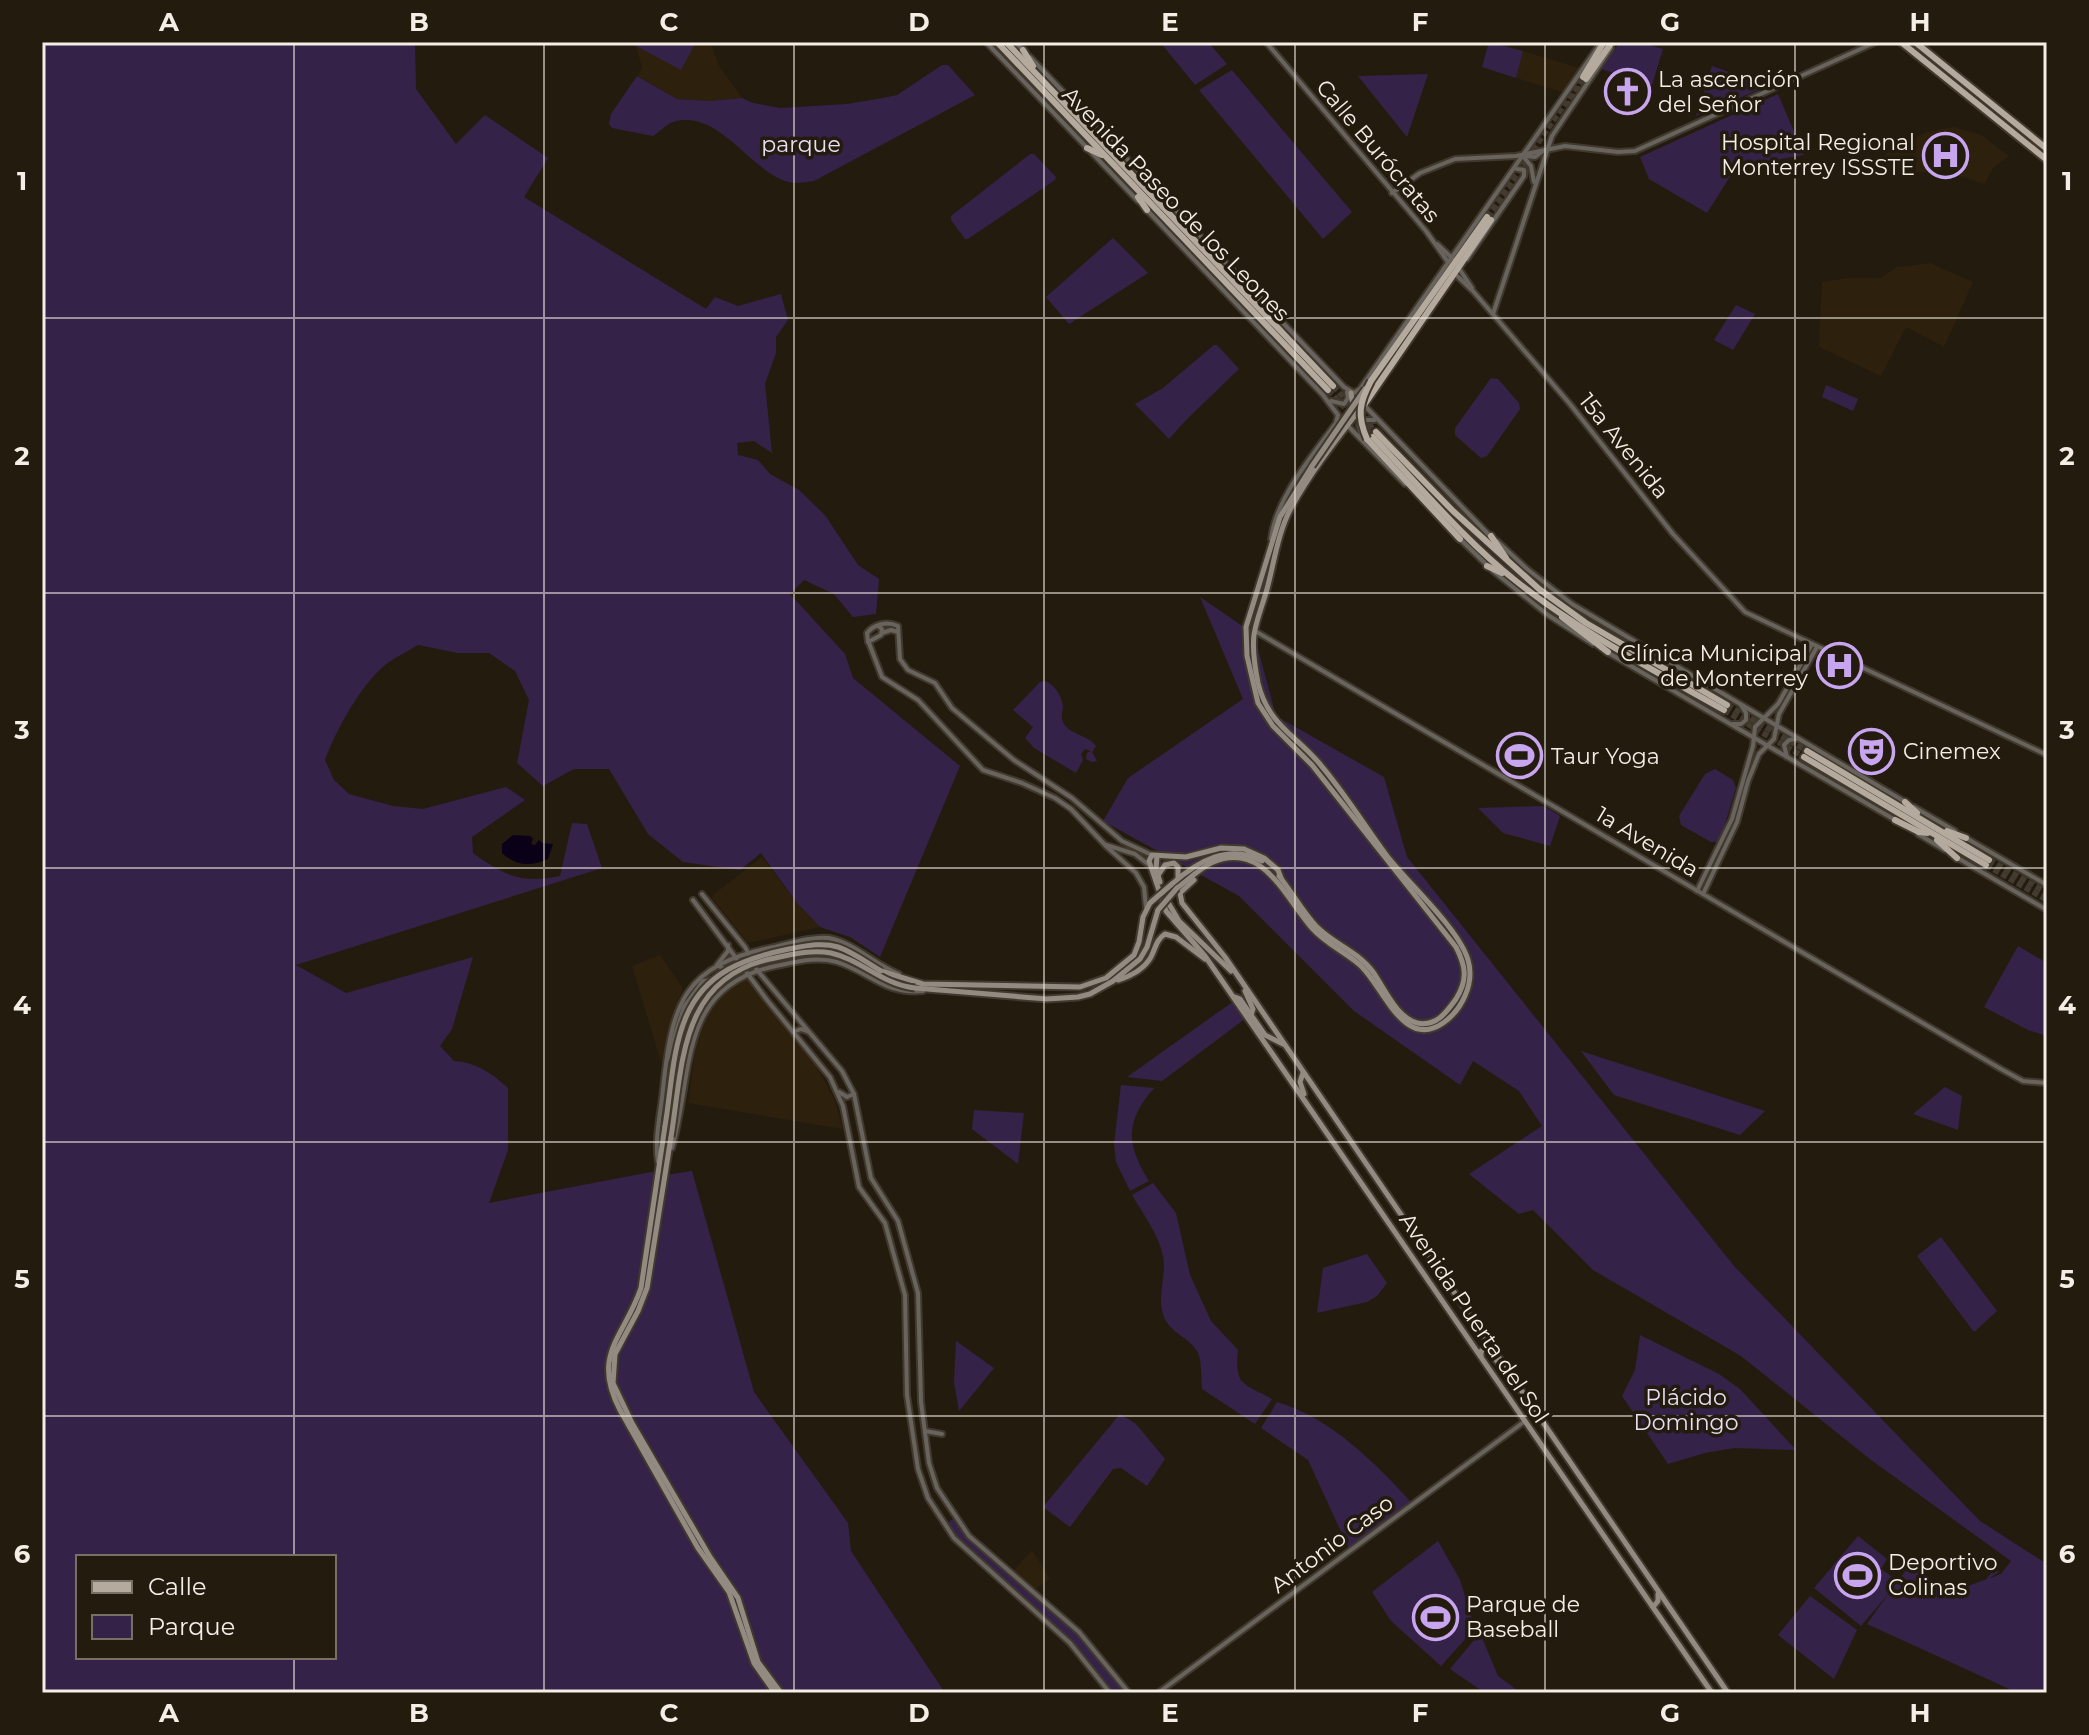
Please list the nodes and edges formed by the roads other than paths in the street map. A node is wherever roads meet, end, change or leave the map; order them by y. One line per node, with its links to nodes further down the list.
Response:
1 (986, 42): 17 (street)
2 (997, 42): 20 (main road, Avenida Paseo de los Leones)
3 (1006, 42): 12 (main road, Avenida Paseo de los Leones)
4 (1015, 42): 11 (street)
5 (1266, 42): 27 (street, Calle Burócratas)
6 (1603, 42): 7 (main road); 13 (street)
7 (1613, 42): 14 (street)
8 (1876, 42): 18 (street)
9 (1901, 42): 23 (main road)
10 (1915, 42): 19 (main road)
11 (1023, 50): 12 (main road); 16 (street)
12 (1039, 76): 15 (main road, Avenida Paseo de los Leones)
13 (1542, 130): 14 (street); 21 (street)
14 (1552, 136): 18 (street)
15 (1097, 137): 16 (main road); 31 (main road, Avenida Paseo de los Leones)
16 (1114, 146): 30 (street)
17 (1087, 148): 20 (main road); 28 (street)
18 (1546, 149): 21 (street); 26 (street)
19 (2047, 149)
20 (1108, 157): 25 (main road, Avenida Paseo de los Leones)
21 (1520, 157): 22 (street); 24 (street); 26 (street)
22 (1500, 158): 24 (street); 27 (street)
23 (2047, 160)
24 (1512, 172): 32 (street); 33 (street)
25 (1130, 184): 28 (main road); 40 (main road, Avenida Paseo de los Leones)
26 (1534, 185): 37 (street)
27 (1392, 193): 33 (street, Calle Burócratas)
28 (1147, 210): 40 (street)
29 (1489, 218): 33 (main road)
30 (1185, 220): 31 (main road); 36 (street)
31 (1188, 231): 35 (main road, Avenida Paseo de los Leones)
32 (1459, 249): 33 (main road)
33 (1454, 264): 34 (main road); 37 (street, 15a Avenida); 42 (main road)
34 (1440, 278): 38 (main road); 39 (street)
35 (1241, 288): 36 (main road); 40 (main road, Avenida Paseo de los Leones)
36 (1261, 299): 41 (street)
37 (1493, 314): 65 (street, 15a Avenida)
38 (1371, 381): 46 (main road, bridge); 53 (main road, bridge)
39 (1360, 389): 41 (street); 42 (main road)
40 (1328, 390): 41 (street); 47 (street)
41 (1348, 391): 45 (main road)
42 (1370, 394): 43 (main road)
43 (1364, 405): 44 (street); 45 (main road)
44 (1377, 420): 46 (street); 51 (street)
45 (1349, 424): 46 (street); 48 (main road)
46 (1371, 438): 52 (main road); 54 (main road); 56 (main road)
47 (1324, 440): 48 (main road); 49 (street)
48 (1334, 445): 50 (main road)
49 (1317, 450): 50 (main road); 53 (street)
50 (1311, 478): 61 (main road)
51 (1491, 536): 54 (main road); 60 (street)
52 (1460, 539): 55 (street)
53 (1271, 546): 67 (main road)
54 (1506, 561): 58 (main road)
55 (1487, 566): 56 (main road); 66 (street)
56 (1515, 580): 57 (main road)
57 (1558, 611): 58 (main road); 66 (main road)
58 (1568, 611): 60 (main road)
59 (878, 626): 62 (street); 63 (street); 64 (street)
60 (1612, 629): 68 (street)
61 (1255, 631): 67 (main road); 99 (street, 1a Avenida)
62 (898, 632): 63 (street); 77 (street)
63 (882, 633): 64 (street)
64 (869, 643): 78 (street)
65 (1814, 646): 69 (street); 71 (street); 75 (street)
66 (1608, 652): 70 (street)
67 (1250, 655): 92 (main road); 96 (main road)
68 (1739, 703): 69 (street); 70 (street)
69 (1766, 718): 71 (street); 73 (street)
70 (1726, 723): 73 (street)
71 (1776, 724): 72 (street); 74 (street)
72 (1799, 738): 76 (street); 79 (street)
73 (1754, 740): 74 (street); 99 (street)
74 (1765, 746): 76 (street); 99 (street)
75 (2047, 755)
76 (1788, 759): 82 (street)
77 (1060, 791): 78 (street); 81 (street)
78 (1055, 798): 87 (street)
79 (1905, 802): 83 (main road); 85 (street)
80 (1097, 809): 81 (street)
81 (1087, 811): 86 (street)
82 (1895, 820): 84 (main road); 90 (street)
83 (1924, 821): 84 (main road); 84 (main road)
84 (1934, 833): 85 (main road); 90 (main road); 91 (main road)
85 (1966, 838): 97 (street)
86 (1122, 841): 88 (street); 89 (street)
87 (1104, 844): 88 (street); 103 (street)
88 (1114, 848): 93 (street)
89 (1154, 855): 93 (main road); 94 (main road); 96 (main road)
90 (1957, 858): 102 (street)
91 (1987, 863)
92 (1209, 864): 98 (main road); 112 (main road)
93 (1149, 865): 108 (main road)
94 (1158, 876): 95 (main road); 112 (main road)
95 (1178, 878): 96 (main road); 98 (main road)
96 (1281, 878)
97 (2047, 885)
98 (1174, 886): 103 (main road, bridge); 114 (main road, bridge)
99 (1700, 892): 134 (street, 1a Avenida)
100 (702, 894): 106 (street)
101 (693, 900): 104 (street)
102 (2047, 908)
103 (1146, 909): 117 (main road)
104 (728, 945): 107 (street); 109 (street)
105 (768, 948): 106 (street); 110 (street); 117 (street)
106 (748, 952): 107 (street); 111 (street)
107 (736, 955): 109 (street); 113 (street)
108 (1208, 961): 114 (main road); 120 (main road)
109 (717, 965): 115 (street); 129 (street)
110 (774, 966): 111 (street); 116 (street); 117 (street)
111 (757, 970): 113 (street); 116 (street)
112 (1233, 970): 119 (main road, Avenida Puerta del Sol)
113 (747, 974): 115 (street); 122 (street)
114 (1113, 981): 117 (main road)
115 (731, 983): 118 (street)
116 (768, 984): 121 (street)
117 (925, 986): 138 (main road, bridge); 138 (main road, bridge)
118 (725, 987): 129 (street); 138 (street)
119 (1246, 989): 120 (main road); 127 (main road, Avenida Puerta del Sol)
120 (1250, 1016): 125 (main road); 128 (main road, Avenida Puerta del Sol)
121 (798, 1017): 122 (street); 124 (street)
122 (786, 1024): 123 (street)
123 (793, 1032): 124 (street); 131 (street)
124 (811, 1034): 126 (street)
125 (1274, 1040): 127 (main road); 128 (main road)
126 (820, 1044): 131 (street); 136 (street)
127 (1284, 1045): 130 (main road, Avenida Puerta del Sol)
128 (1269, 1047): 132 (main road, Avenida Puerta del Sol)
129 (666, 1062): 138 (street)
130 (1296, 1063): 132 (main road); 133 (main road, Avenida Puerta del Sol)
131 (820, 1064): 135 (street)
132 (1281, 1065): 137 (main road, Avenida Puerta del Sol)
133 (1303, 1073): 137 (main road); 144 (main road, Avenida Puerta del Sol)
134 (2047, 1083)
135 (837, 1091): 136 (street); 140 (street)
136 (854, 1094): 139 (street)
137 (1307, 1103): 143 (main road, Avenida Puerta del Sol)
138 (662, 1162): 167 (main road); 168 (main road)
139 (887, 1205): 140 (street); 141 (street)
140 (876, 1213): 142 (street)
141 (897, 1218): 142 (street); 146 (street)
142 (885, 1223): 145 (street)
143 (1454, 1316): 144 (main road); 149 (main road, Avenida Puerta del Sol)
144 (1475, 1323): 150 (main road, Avenida Puerta del Sol)
145 (907, 1325): 146 (street); 147 (street)
146 (919, 1325): 148 (street)
147 (907, 1334): 148 (street); 158 (street)
148 (919, 1334): 152 (street)
149 (1481, 1356): 150 (main road); 151 (main road, Avenida Puerta del Sol)
150 (1505, 1368): 155 (main road, Avenida Puerta del Sol)
151 (1525, 1421): 154 (main road, Avenida Puerta del Sol); 171 (street, Antonio Caso)
152 (925, 1431): 153 (street); 156 (street)
153 (942, 1434)
154 (1588, 1512): 155 (main road); 160 (main road, Avenida Puerta del Sol)
155 (1621, 1537): 161 (main road, Avenida Puerta del Sol)
156 (1003, 1566): 157 (street); 158 (street)
157 (1008, 1570): 159 (street); 163 (street)
158 (994, 1576): 159 (street)
159 (999, 1581): 164 (street)
160 (1640, 1588): 161 (main road); 162 (main road, Avenida Puerta del Sol)
161 (1658, 1591): 162 (main road); 165 (main road, Avenida Puerta del Sol)
162 (1653, 1607): 166 (main road, Avenida Puerta del Sol)
163 (1066, 1621): 164 (street); 170 (street)
164 (1058, 1632): 169 (street)
165 (1700, 1651): 166 (main road); 173 (main road, Avenida Puerta del Sol)
166 (1684, 1652): 172 (main road, Avenida Puerta del Sol)
167 (775, 1693)
168 (781, 1693)
169 (1110, 1693)
170 (1129, 1693)
171 (1158, 1693)
172 (1712, 1693)
173 (1728, 1693)

